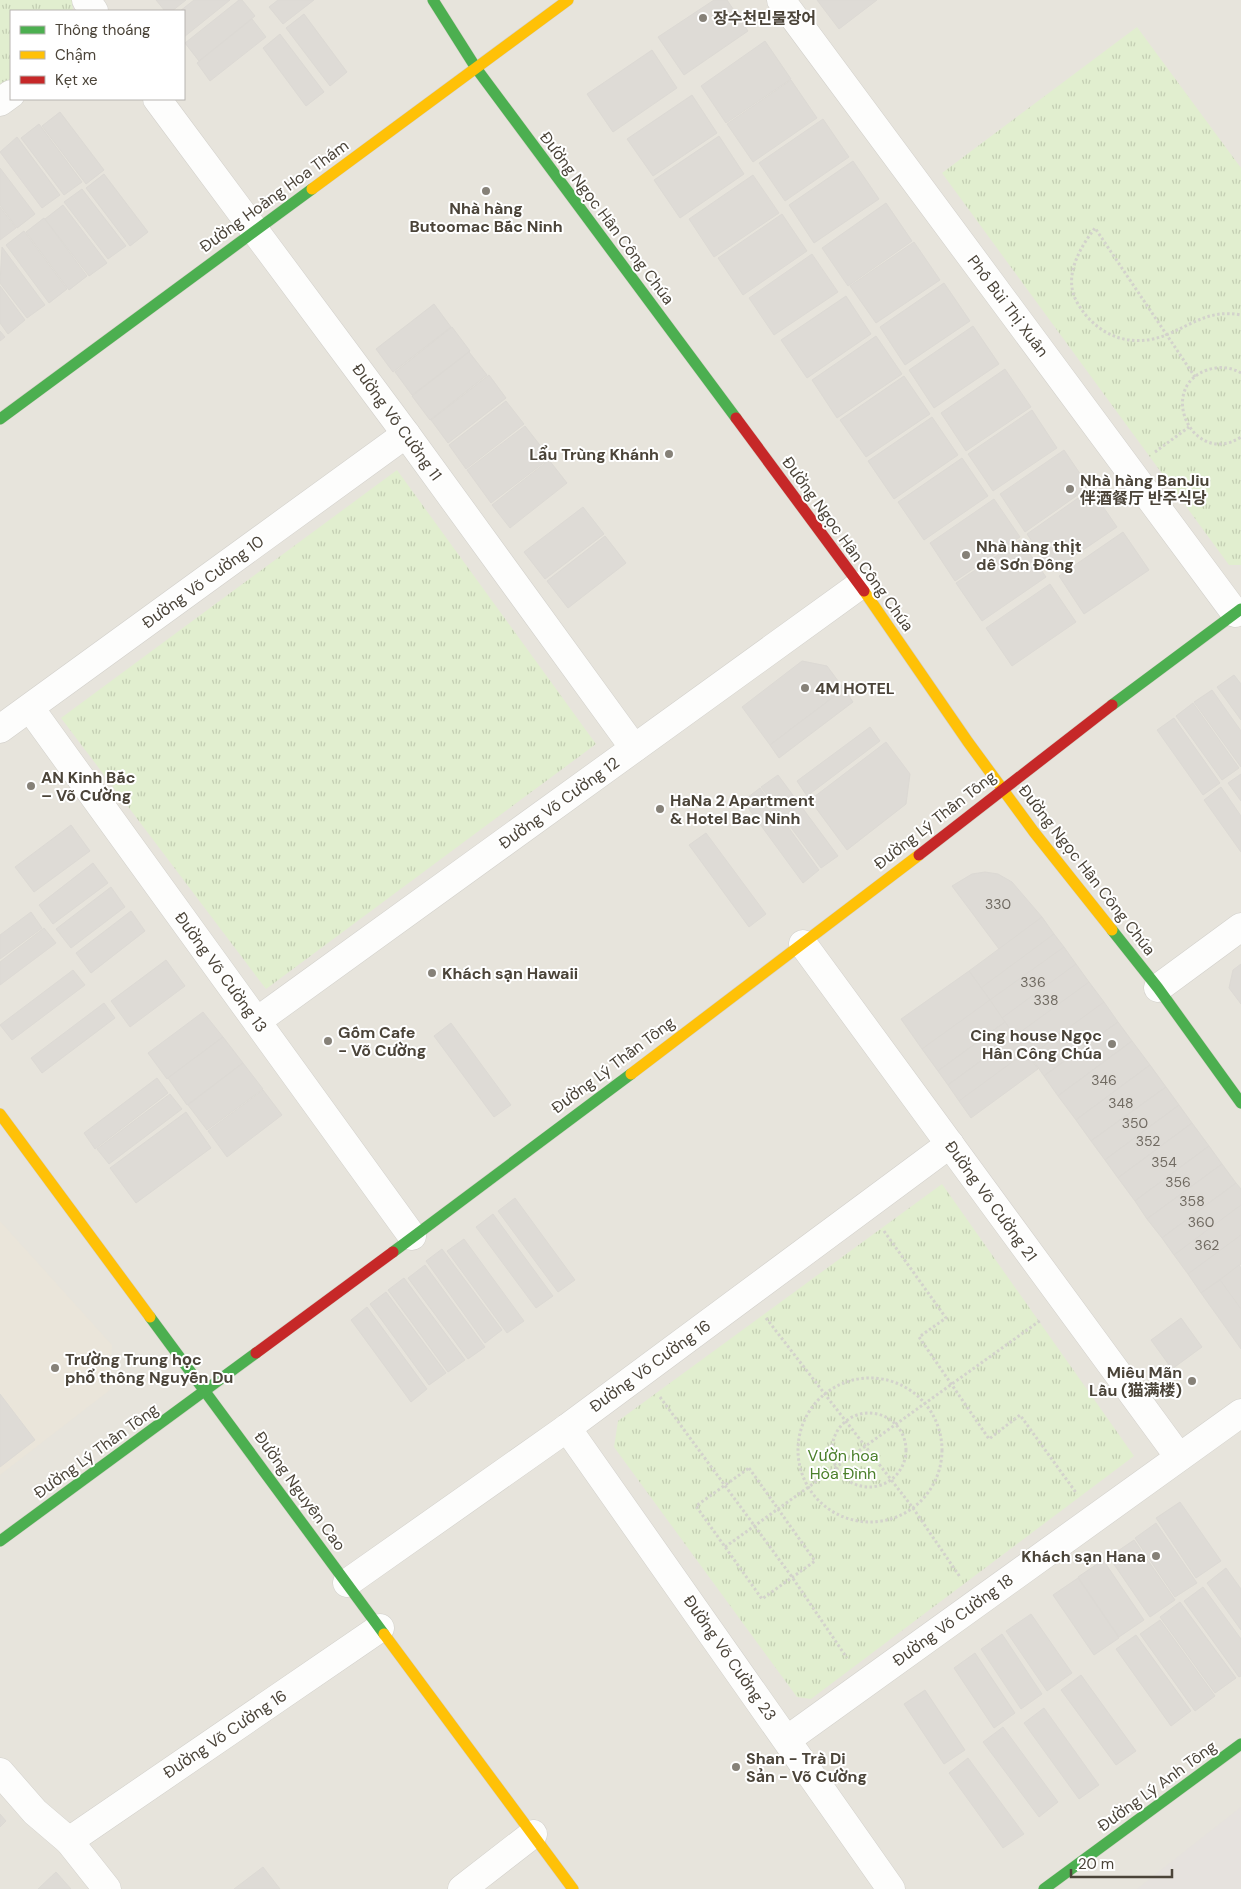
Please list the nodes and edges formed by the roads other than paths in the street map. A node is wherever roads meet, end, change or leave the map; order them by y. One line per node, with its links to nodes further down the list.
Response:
1 (433, 0): 4 (street, Đường Ngọc Hân Công Chúa)
2 (568, 0): 4 (street, Đường Hoàng Hoa Thám)
3 (781, 0): 10 (street, Phố Bùi Thị Xuân)
4 (476, 68): 6 (street, Đường Hoàng Hoa Thám); 9 (street, Đường Ngọc Hân Công Chúa)
5 (158, 100): 6 (street, Đường Võ Cường 11)
6 (254, 231): 7 (street, Đường Hoàng Hoa Thám); 8 (street, Đường Võ Cường 11)
7 (0, 419)
8 (406, 434): 11 (street, Đường Võ Cường 10); 13 (street, Đường Võ Cường 11)
9 (860, 584): 13 (street, Đường Võ Cường 12); 14 (street, Đường Ngọc Hân Công Chúa)
10 (1238, 611): 14 (street, Đường Lý Thần Tông)
11 (30, 708): 12 (street, Đường Võ Cường 10); 18 (street, Đường Võ Cường 13)
12 (0, 729)
13 (634, 748): 18 (street, Đường Võ Cường 12)
14 (1003, 788): 16 (street, Đường Lý Thần Tông); 17 (street, Đường Ngọc Hân Công Chúa)
15 (1241, 927): 17 (street)
16 (803, 944): 21 (street, Đường Võ Cường 21); 22 (street, Đường Lý Thần Tông)
17 (1158, 988): 19 (street, Đường Ngọc Hân Công Chúa)
18 (257, 1021): 22 (street, Đường Võ Cường 13)
19 (1241, 1103)
20 (0, 1114): 23 (street, Đường Nguyễn Cao)
21 (950, 1144): 25 (street, Đường Võ Cường 16); 26 (street, Đường Võ Cường 21)
22 (412, 1236): 23 (street, Đường Lý Thần Tông)
23 (205, 1390): 27 (street, Đường Lý Thần Tông); 28 (street, Đường Nguyễn Cao)
24 (1241, 1413): 26 (street, Đường Võ Cường 18)
25 (567, 1428): 28 (street, Đường Võ Cường 16); 30 (street, Đường Võ Cường 23)
26 (1179, 1457): 30 (street, Đường Võ Cường 18)
27 (0, 1541)
28 (347, 1583): 29 (street, Đường Nguyễn Cao)
29 (380, 1628): 33 (street, Đường Nguyễn Cao); 34 (street, Đường Võ Cường 16)
30 (788, 1740): 38 (street, Đường Võ Cường 23)
31 (1241, 1744): 39 (street, Đường Lý Anh Tông)
32 (0, 1772): 34 (street)
33 (533, 1834): 36 (street); 37 (street, Đường Nguyễn Cao)
34 (69, 1841): 35 (street)
35 (107, 1889)
36 (462, 1889)
37 (573, 1889)
38 (891, 1889)
39 (1044, 1889)

